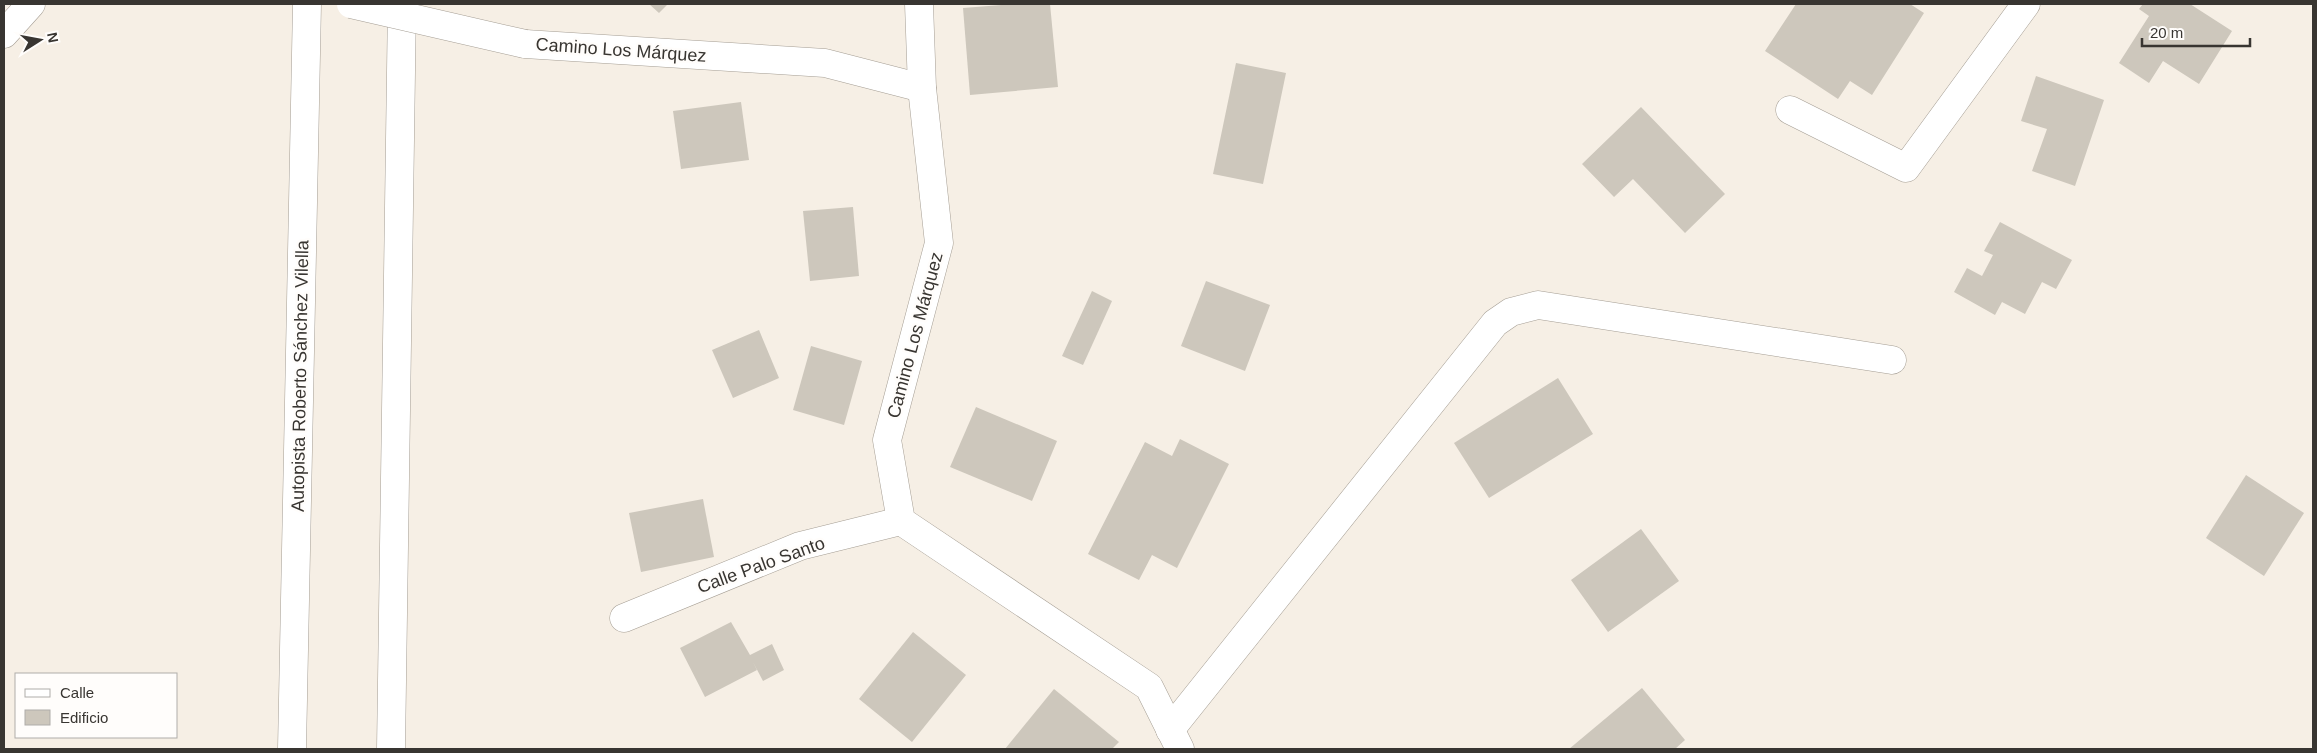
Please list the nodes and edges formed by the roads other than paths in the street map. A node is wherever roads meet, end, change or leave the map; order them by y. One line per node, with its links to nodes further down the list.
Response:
1 (31, 4): 7 (main road)
2 (308, 4): 14 (main road, Autopista Roberto Sánchez Vilella)
3 (351, 4): 8 (main road, Camino Los Márquez, bridge)
4 (402, 4): 15 (main road)
5 (920, 4): 8 (main road)
6 (2026, 4): 9 (main road)
7 (4, 34)
8 (922, 88): 11 (main road, Camino Los Márquez)
9 (1790, 110)
10 (1892, 360): 13 (main road)
11 (901, 521): 12 (main road, Calle Palo Santo); 13 (main road)
12 (624, 618)
13 (1175, 739)
14 (292, 749)
15 (391, 749)

